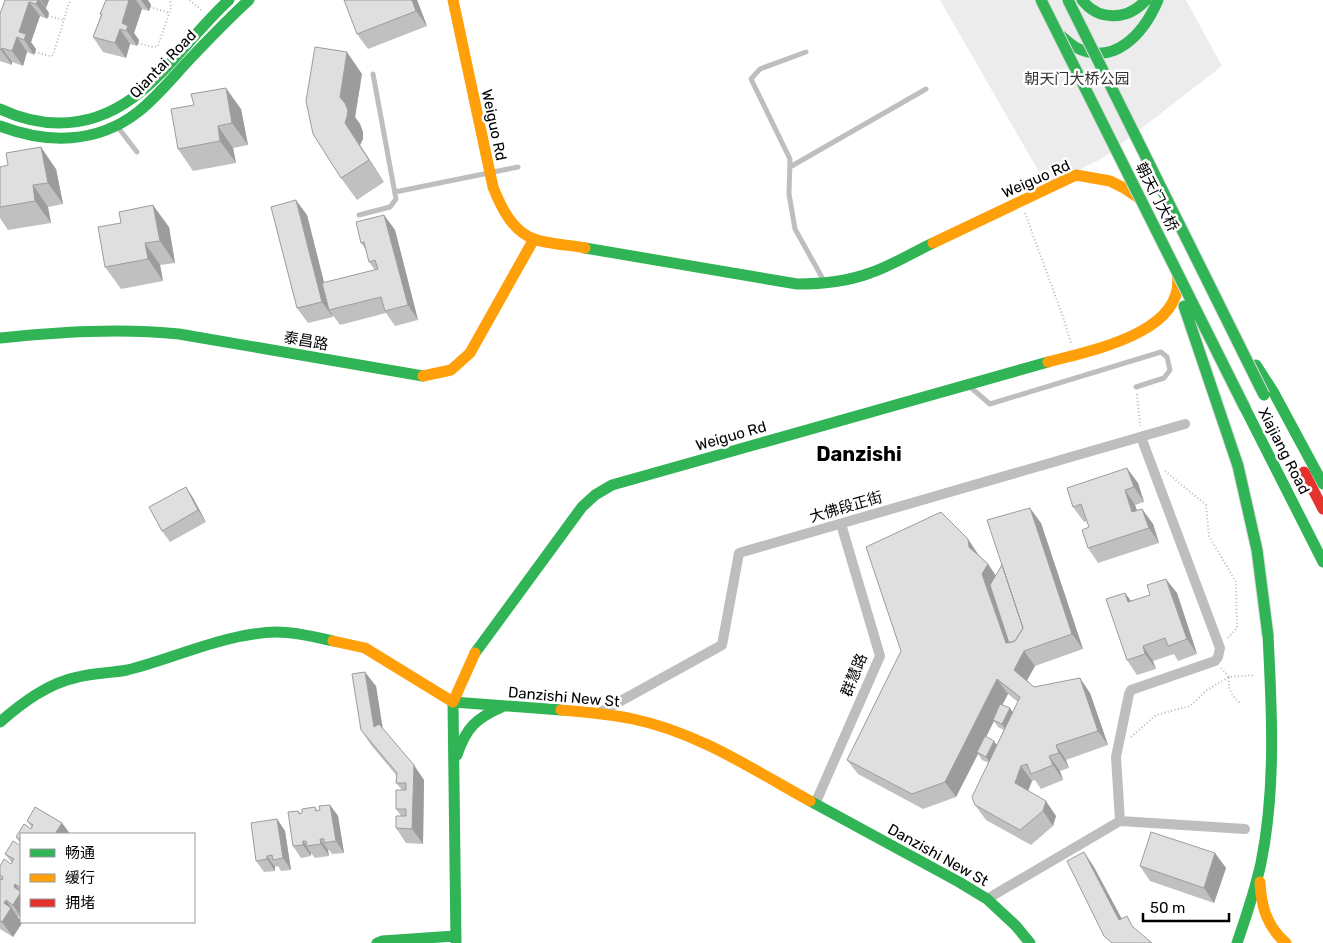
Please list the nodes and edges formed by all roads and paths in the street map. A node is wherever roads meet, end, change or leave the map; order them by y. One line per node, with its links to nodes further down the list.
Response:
1 (70, 0): 17 (path)
2 (170, 0): 15 (path)
3 (190, 0): 14 (path)
4 (229, 0): 24 (main road, Qiantai Road)
5 (249, 0): 25 (main road, Qiantai Road)
6 (453, 0): 30 (main road, Weiguo Rd)
7 (1035, 0): 12 (main road)
8 (1041, 0): 34 (main road, 朝天门大桥, bridge)
9 (1068, 0): 41 (main road, 朝天门大桥, bridge)
10 (1082, 0): 11 (main road)
11 (1146, 0)
12 (1158, 0)
13 (150, 7): 15 (path)
14 (203, 12)
15 (169, 13): 18 (path)
16 (48, 16): 17 (path)
17 (64, 20): 19 (path)
18 (138, 43)
19 (35, 52)
20 (806, 52): 29 (lane)
21 (373, 74): 31 (lane)
22 (926, 89): 29 (lane)
23 (0, 109): 24 (main road, Qiantai Road)
24 (108, 114): 25 (lane)
25 (116, 125): 26 (main road, Qiantai Road); 27 (lane)
26 (0, 126)
27 (137, 152)
28 (518, 167): 30 (lane)
29 (790, 167): 36 (lane)
30 (489, 173): 31 (lane); 35 (main road, Weiguo Rd)
31 (395, 192): 32 (lane)
32 (359, 215)
33 (1030, 224): 38 (path)
34 (1155, 225): 42 (main road, 朝天门大桥, bridge); 64 (main road, bridge)
35 (534, 239): 36 (main road, Weiguo Rd); 37 (main road, 泰昌路)
36 (826, 284): 38 (main road, Weiguo Rd)
37 (0, 338)
38 (1074, 355): 39 (main road, Weiguo Rd)
39 (967, 385): 40 (lane); 54 (main road, Weiguo Rd)
40 (1136, 386): 44 (path)
41 (1269, 394): 46 (main road); 47 (main road, Xiajiang Road)
42 (1245, 408): 49 (main road, Xiajiang Road)
43 (1185, 424): 44 (street, 大佛段正街)
44 (1141, 436): 48 (street, 大佛段正街); 50 (street)
45 (1163, 469): 50 (path)
46 (1323, 484)
47 (1323, 510)
48 (842, 524): 57 (street, 大佛段正街); 61 (street, 群慧路)
49 (1323, 562)
50 (1220, 648): 51 (street)
51 (1214, 661): 53 (path); 59 (street)
52 (1258, 675): 53 (path)
53 (1229, 677): 55 (path); 59 (path)
54 (453, 702): 56 (main road, Danzishi New St); 58 (main road); 60 (main road)
55 (1241, 704)
56 (506, 706): 57 (main road, Danzishi New St); 60 (main road)
57 (599, 713): 61 (main road, Danzishi New St)
58 (0, 722)
59 (1118, 747): 62 (street)
60 (454, 764): 66 (main road)
61 (815, 804): 65 (main road, Danzishi New St)
62 (1120, 821): 63 (street); 65 (street)
63 (1246, 829)
64 (1261, 864): 69 (main road); 70 (main road)
65 (986, 899): 68 (main road, Danzishi New St)
66 (456, 940): 67 (main road)
67 (377, 943)
68 (1030, 943)
69 (1237, 943)
70 (1286, 943)

